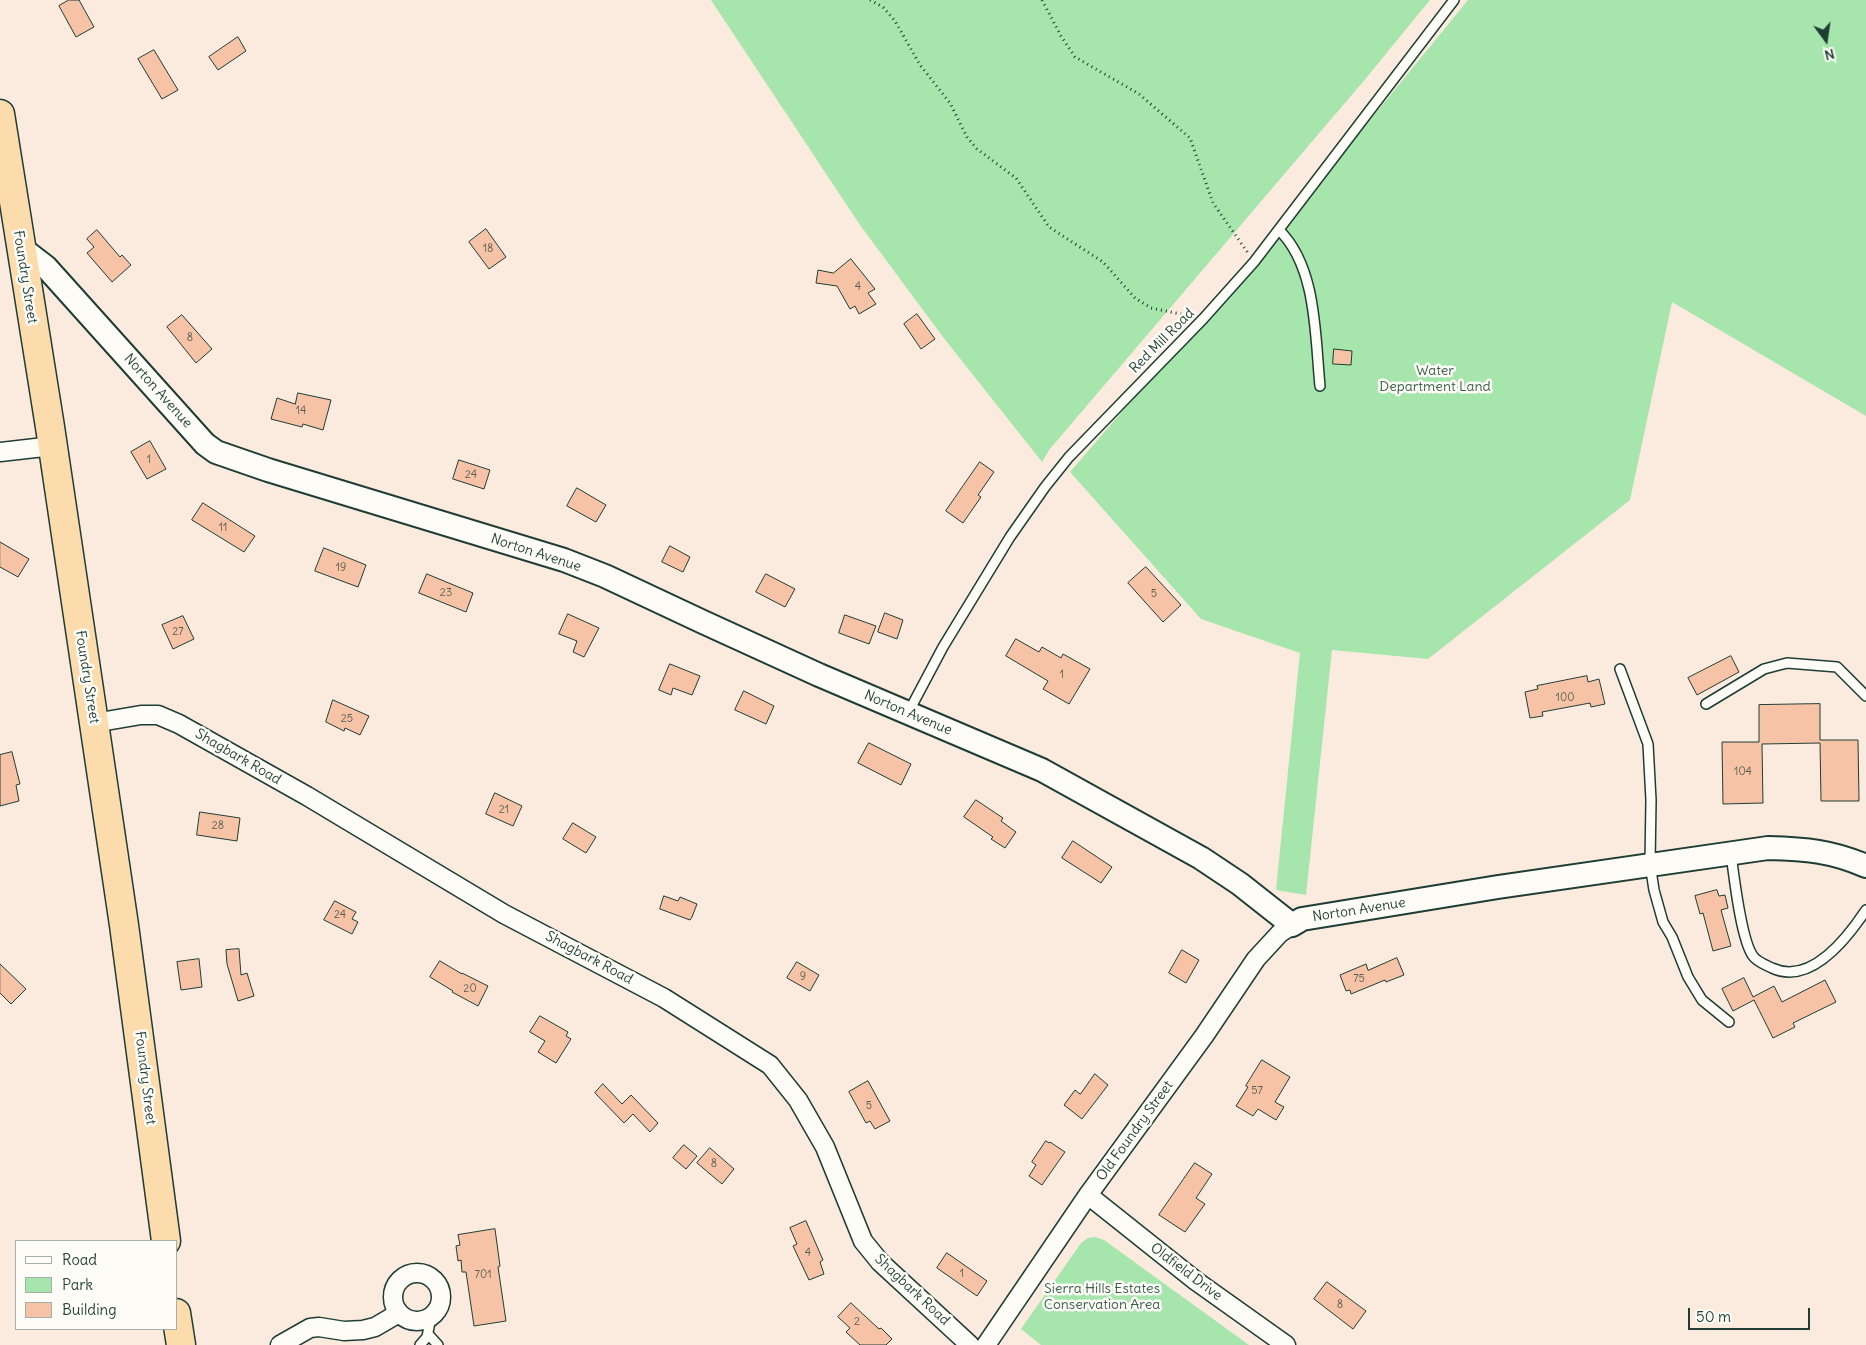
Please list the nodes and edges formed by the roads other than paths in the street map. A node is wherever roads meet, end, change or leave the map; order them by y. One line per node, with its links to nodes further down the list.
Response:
1 (1454, 0): 3 (lane, Red Mill Road)
2 (0, 114): 4 (highway, Foundry Street)
3 (1279, 230): 5 (lane); 11 (lane, Red Mill Road)
4 (20, 247): 6 (highway, Foundry Street); 11 (street, Norton Avenue)
5 (1320, 386)
6 (53, 446): 7 (street); 12 (highway, Foundry Street)
7 (0, 452)
8 (1620, 669): 14 (lane)
9 (1866, 696): 10 (lane)
10 (1706, 704)
11 (908, 712): 17 (street, Norton Avenue)
12 (94, 723): 20 (highway, Foundry Street); 28 (street, Shagbark Road)
13 (1731, 852): 14 (street, Norton Avenue); 15 (street, Norton Avenue); 16 (lane)
14 (1650, 864): 17 (street, Norton Avenue); 18 (lane)
15 (1866, 866)
16 (1866, 910)
17 (1292, 925): 19 (street, Old Foundry Street)
18 (1729, 1022)
19 (1088, 1195): 29 (street, Old Foundry Street); 30 (street, Oldfield Drive)
20 (166, 1240)
21 (399, 1313): 22 (street); 22 (street); 25 (street)
22 (430, 1325): 26 (lane); 27 (lane)
23 (178, 1326): 24 (highway)
24 (181, 1345)
25 (280, 1345)
26 (420, 1345)
27 (438, 1345)
28 (970, 1345)
29 (986, 1345)
30 (1286, 1345)

